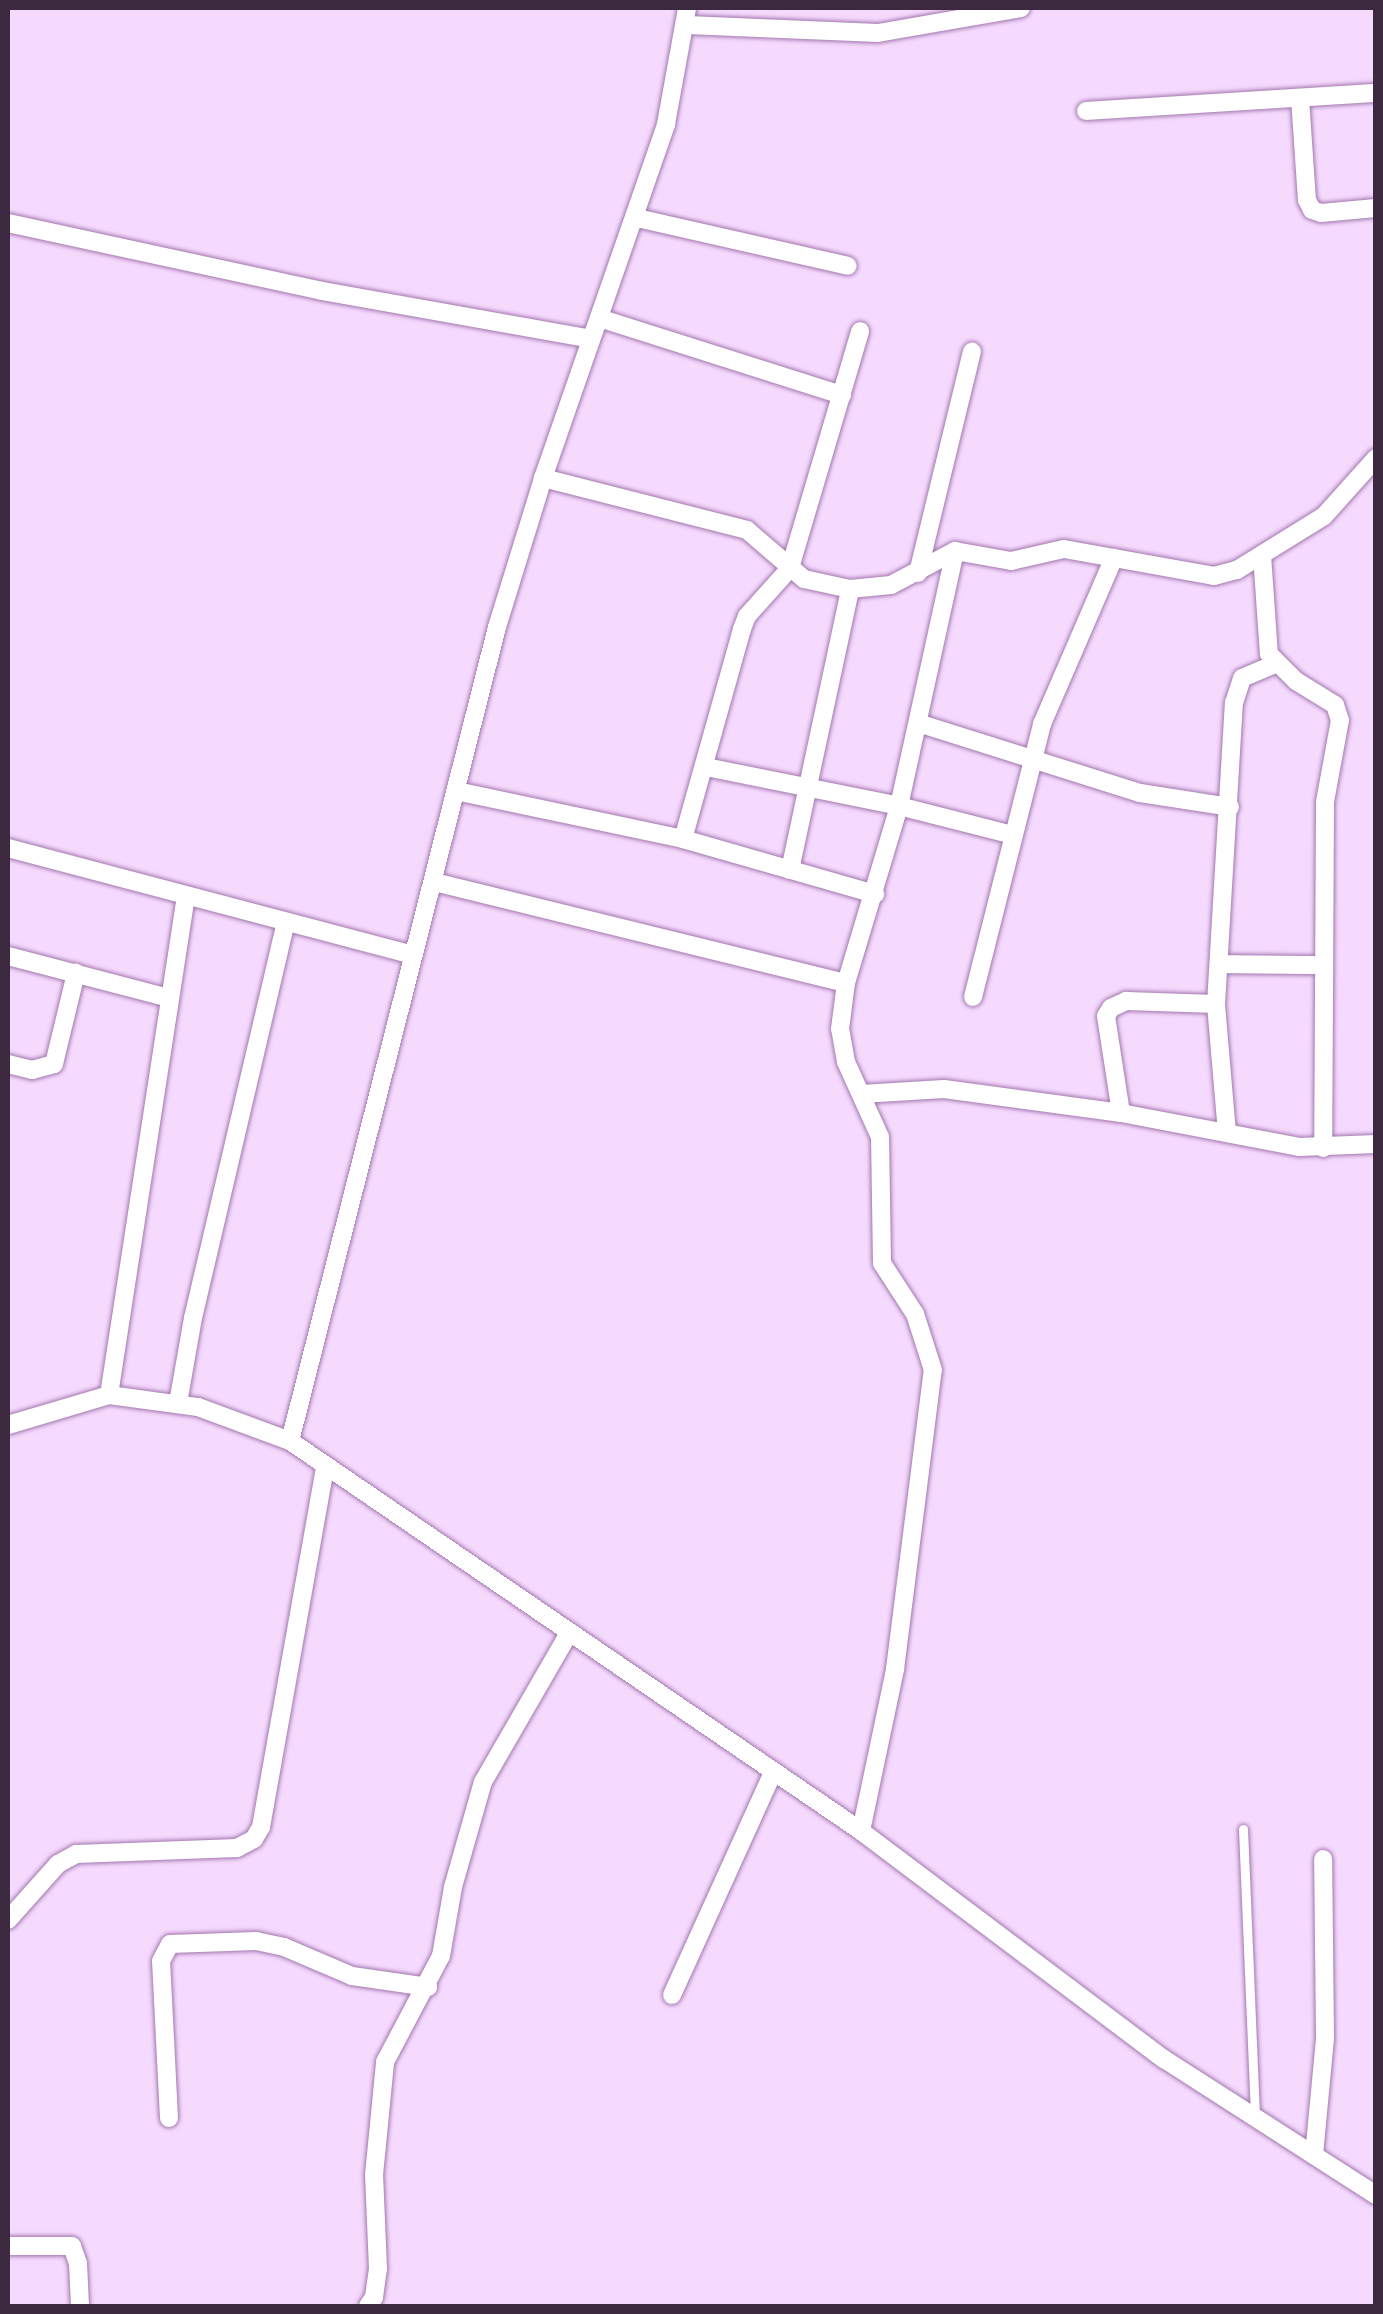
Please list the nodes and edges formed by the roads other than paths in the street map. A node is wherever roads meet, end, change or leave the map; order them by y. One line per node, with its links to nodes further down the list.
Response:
1 (1021, 8): 2 (street)
2 (688, 16): 7 (street)
3 (1376, 93): 4 (street)
4 (1300, 98): 5 (street); 6 (street)
5 (1086, 111)
6 (1376, 208)
7 (636, 218): 9 (street); 10 (street)
8 (8, 223): 12 (street)
9 (848, 266)
10 (599, 318): 12 (street); 14 (street)
11 (860, 332): 14 (street)
12 (591, 339): 16 (street)
13 (972, 351): 21 (street)
14 (842, 395): 20 (street)
15 (1376, 458): 18 (street)
16 (543, 478): 20 (street); 28 (street)
17 (955, 550): 19 (street); 21 (street); 24 (street)
18 (1262, 555): 19 (street); 23 (street)
19 (1114, 558): 25 (street)
20 (790, 568): 22 (street); 26 (street)
21 (918, 573): 22 (street)
22 (850, 589): 27 (street)
23 (1275, 664): 30 (street); 42 (street)
24 (918, 723): 25 (street); 29 (street)
25 (1034, 757): 30 (street); 31 (street)
26 (706, 767): 27 (street); 32 (street)
27 (807, 787): 29 (street); 34 (street)
28 (456, 791): 32 (street); 35 (street)
29 (899, 806): 31 (street); 36 (street)
30 (1230, 807): 41 (street)
31 (1013, 835): 45 (street)
32 (683, 839): 34 (street)
33 (8, 848): 37 (street)
34 (790, 870): 36 (street)
35 (434, 882): 39 (street); 44 (street)
36 (875, 894): 44 (street)
37 (186, 896): 38 (street); 46 (street)
38 (286, 922): 39 (street); 55 (street)
39 (413, 955): 57 (street)
40 (8, 956): 43 (street)
41 (1220, 964): 42 (street); 47 (street)
42 (1323, 965): 53 (street)
43 (76, 973): 46 (street); 48 (street)
44 (846, 983): 49 (street)
45 (973, 997)
46 (169, 998): 54 (street)
47 (1216, 1004): 50 (street); 51 (street)
48 (8, 1064)
49 (861, 1094): 50 (street); 62 (street)
50 (1121, 1112): 51 (street)
51 (1227, 1133): 53 (street)
52 (1376, 1144): 53 (street)
53 (1323, 1148)
54 (109, 1395): 55 (street); 56 (street)
55 (178, 1403): 57 (street)
56 (8, 1424)
57 (290, 1441): 58 (street)
58 (325, 1466): 59 (street); 64 (street)
59 (568, 1633): 60 (street); 65 (street)
60 (773, 1772): 62 (street); 66 (street)
61 (1243, 1830): 68 (lane)
62 (861, 1831): 68 (street)
63 (1324, 1859): 69 (street)
64 (8, 1920)
65 (428, 1987): 67 (street); 73 (street)
66 (672, 1994)
67 (170, 2118)
68 (1255, 2118): 69 (street)
69 (1314, 2155): 70 (street)
70 (1376, 2195)
71 (8, 2246): 72 (street)
72 (80, 2306)
73 (368, 2306)

